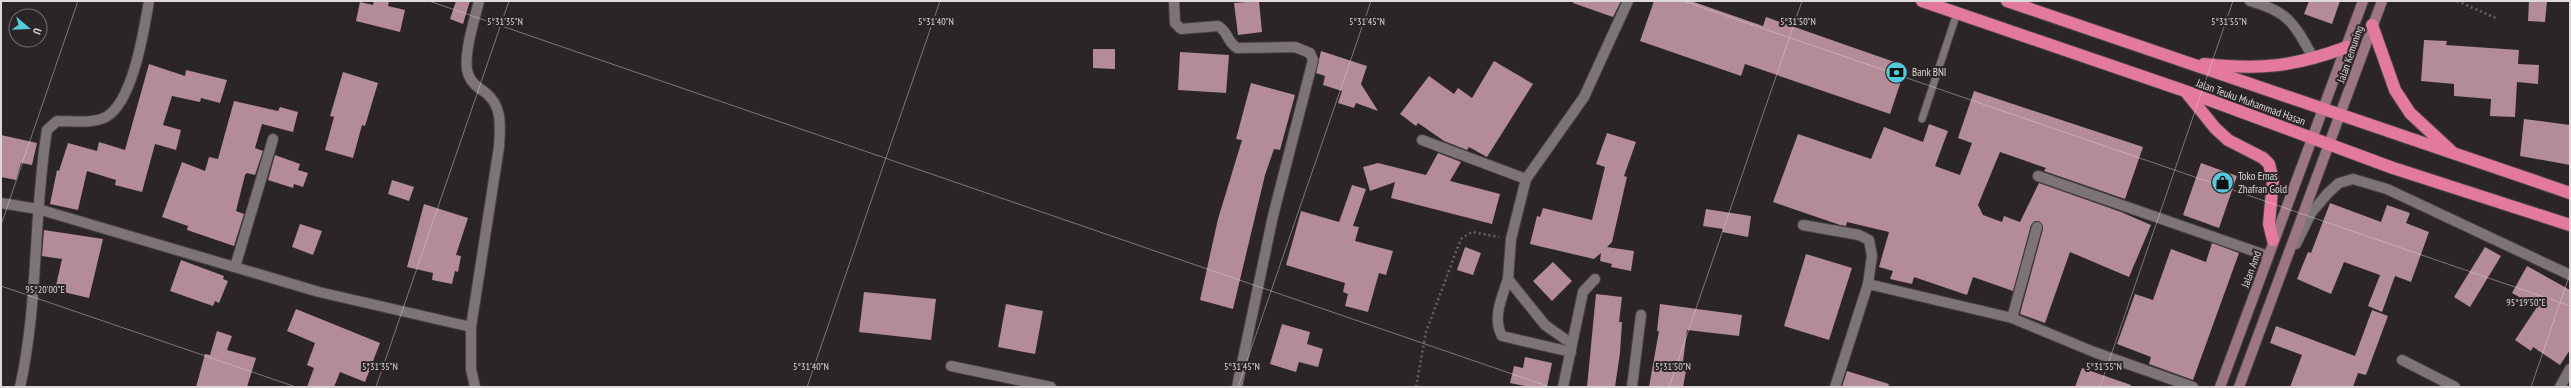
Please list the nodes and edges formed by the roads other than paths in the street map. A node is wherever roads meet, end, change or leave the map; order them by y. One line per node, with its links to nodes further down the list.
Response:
1 (149, 1): 28 (street)
2 (479, 1): 42 (street)
3 (1174, 1): 50 (street)
4 (1628, 1): 25 (street)
5 (1922, 1): 10 (highway, Jalan Teuku Muhammad Hasan)
6 (2007, 1): 14 (highway, Jalan Teuku Muhammad Hasan)
7 (2250, 1): 13 (street)
8 (2363, 1): 12 (street, Jalan Amd)
9 (2382, 1): 11 (street, Jalan Kemuning)
10 (1957, 13): 15 (highway, Jalan Teuku Muhammad Hasan); 18 (lane)
11 (2372, 25): 17 (street, Jalan Kemuning); 23 (highway)
12 (2347, 47): 13 (highway); 16 (street, Jalan Amd)
13 (2314, 59): 14 (highway)
14 (2179, 61): 16 (highway, Jalan Teuku Muhammad Hasan)
15 (2185, 91): 20 (highway, Jalan Teuku Muhammad Hasan); 32 (highway)
16 (2323, 108): 17 (highway, Jalan Teuku Muhammad Hasan); 20 (street, Jalan Amd)
17 (2341, 116): 22 (street); 23 (highway, Jalan Teuku Muhammad Hasan)
18 (1922, 119)
19 (273, 139): 34 (street)
20 (2313, 139): 22 (highway, Jalan Teuku Muhammad Hasan); 32 (street, Jalan Amd)
21 (1422, 140): 25 (street)
22 (2329, 145): 30 (highway, Jalan Teuku Muhammad Hasan); 36 (street)
23 (2457, 156): 26 (highway, Jalan Teuku Muhammad Hasan)
24 (2038, 176): 33 (street)
25 (1526, 179): 37 (street)
26 (2570, 193)
27 (1, 203): 28 (street)
28 (38, 209): 34 (street); 47 (street)
29 (1802, 225): 39 (street)
30 (2570, 225)
31 (2037, 227): 41 (street)
32 (2273, 240): 33 (street, Jalan Amd)
33 (2268, 256): 55 (street, Jalan Amd)
34 (234, 267): 42 (street)
35 (2570, 275): 36 (street)
36 (2280, 277): 56 (street)
37 (1508, 278): 43 (street); 43 (street)
38 (1594, 278): 43 (street)
39 (1868, 284): 41 (street); 53 (street)
40 (1641, 315): 52 (street)
41 (2012, 318): 54 (street)
42 (470, 327): 48 (street)
43 (1572, 348): 51 (street)
44 (2402, 360): 57 (street)
45 (951, 366): 49 (street)
46 (2570, 369): 58 (street)
47 (20, 387)
48 (475, 387)
49 (1052, 387)
50 (1237, 387)
51 (1563, 387)
52 (1632, 387)
53 (1835, 387)
54 (2193, 387)
55 (2220, 387)
56 (2239, 387)
57 (2455, 387)
58 (2560, 387)

